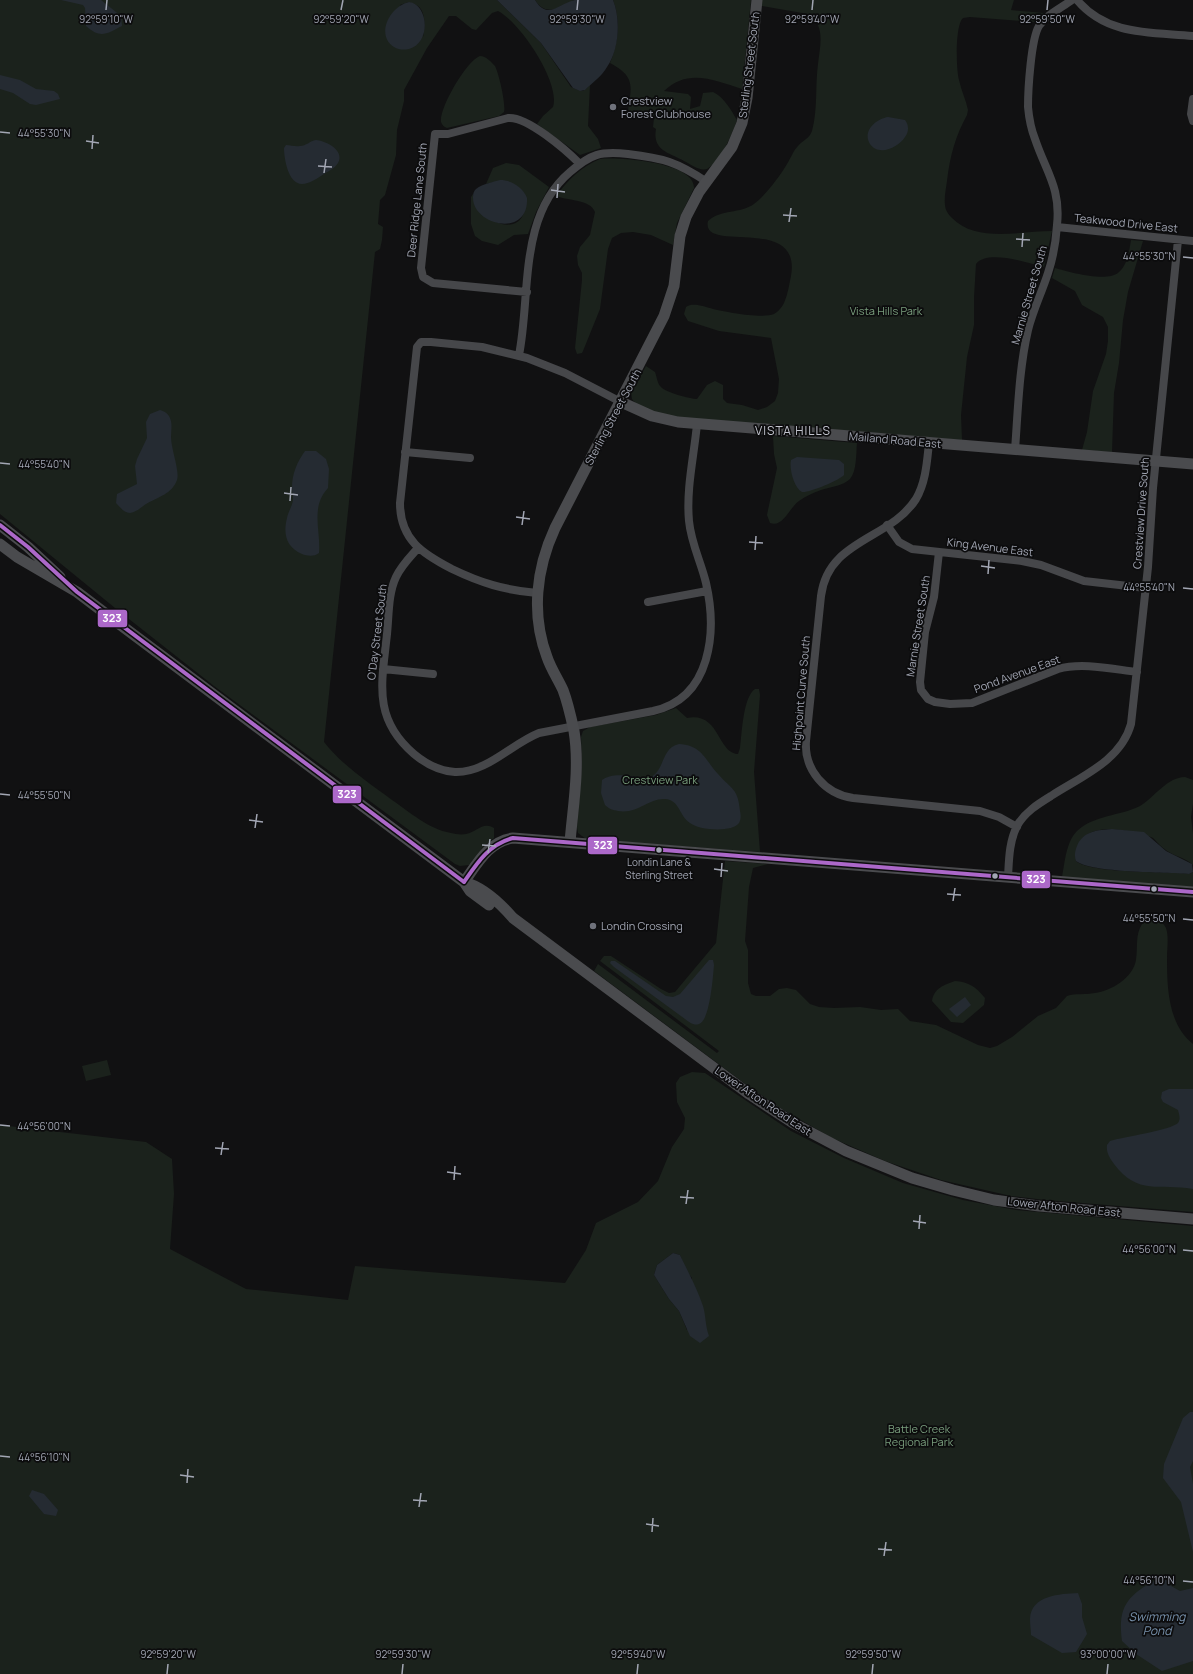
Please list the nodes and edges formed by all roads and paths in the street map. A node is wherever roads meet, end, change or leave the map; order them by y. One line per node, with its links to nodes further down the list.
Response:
1 (757, 0): 8 (street, Sterling Street South)
2 (1072, 0): 9 (street, Marnie Street South)
3 (1077, 0): 4 (street)
4 (1193, 36)
5 (1193, 98): 6 (street)
6 (1193, 122)
7 (580, 164): 8 (street); 12 (street); 12 (street, Deer Ridge Lane South)
8 (707, 182): 14 (street, Sterling Street South)
9 (1057, 227): 10 (street, Teakwood Drive East); 17 (street, Marnie Street South)
10 (1178, 240): 11 (street, Teakwood Drive East); 20 (street, Crestview Drive South)
11 (1193, 241)
12 (527, 292): 13 (street)
13 (520, 356): 14 (street, Mailand Road East); 18 (street, Mailand Road East)
14 (621, 402): 15 (street, Mailand Road East); 30 (street, Sterling Street South)
15 (697, 424): 16 (street, Mailand Road East); 28 (street, O'Day Street South)
16 (929, 443): 17 (street, Mailand Road East); 23 (street, Highpoint Curve South)
17 (1015, 450): 20 (street, Mailand Road East)
18 (405, 452): 19 (street); 25 (street)
19 (470, 458)
20 (1156, 461): 21 (street, Mailand Road East); 27 (street, Crestview Drive South)
21 (1193, 464)
22 (0, 525): 29 (street, Lower Afton Road East)
23 (887, 525): 26 (street, King Avenue East); 37 (street, Highpoint Curve South)
24 (0, 544): 29 (street, Lower Afton Road East)
25 (418, 548): 30 (street); 32 (street, O'Day Street South)
26 (939, 552): 27 (street, King Avenue East); 35 (street, Marnie Street South)
27 (1146, 588): 33 (street, Crestview Drive South)
28 (707, 591): 31 (street); 36 (street, O'Day Street South)
29 (77, 592): 40 (street, Lower Afton Road East)
30 (537, 594): 36 (street, Sterling Street South)
31 (648, 602)
32 (383, 669): 34 (street); 36 (street, O'Day Street South)
33 (1137, 672): 35 (street, Pond Avenue East); 37 (street, Crestview Drive South)
34 (433, 674)
35 (929, 700)
36 (573, 725): 38 (street, Sterling Street South)
37 (1017, 827): 39 (street, Crestview Drive South)
38 (570, 842): 39 (street); 40 (street)
39 (1008, 877): 41 (street)
40 (464, 882): 42 (street, Lower Afton Road East)
41 (1193, 892)
42 (1193, 1219)

